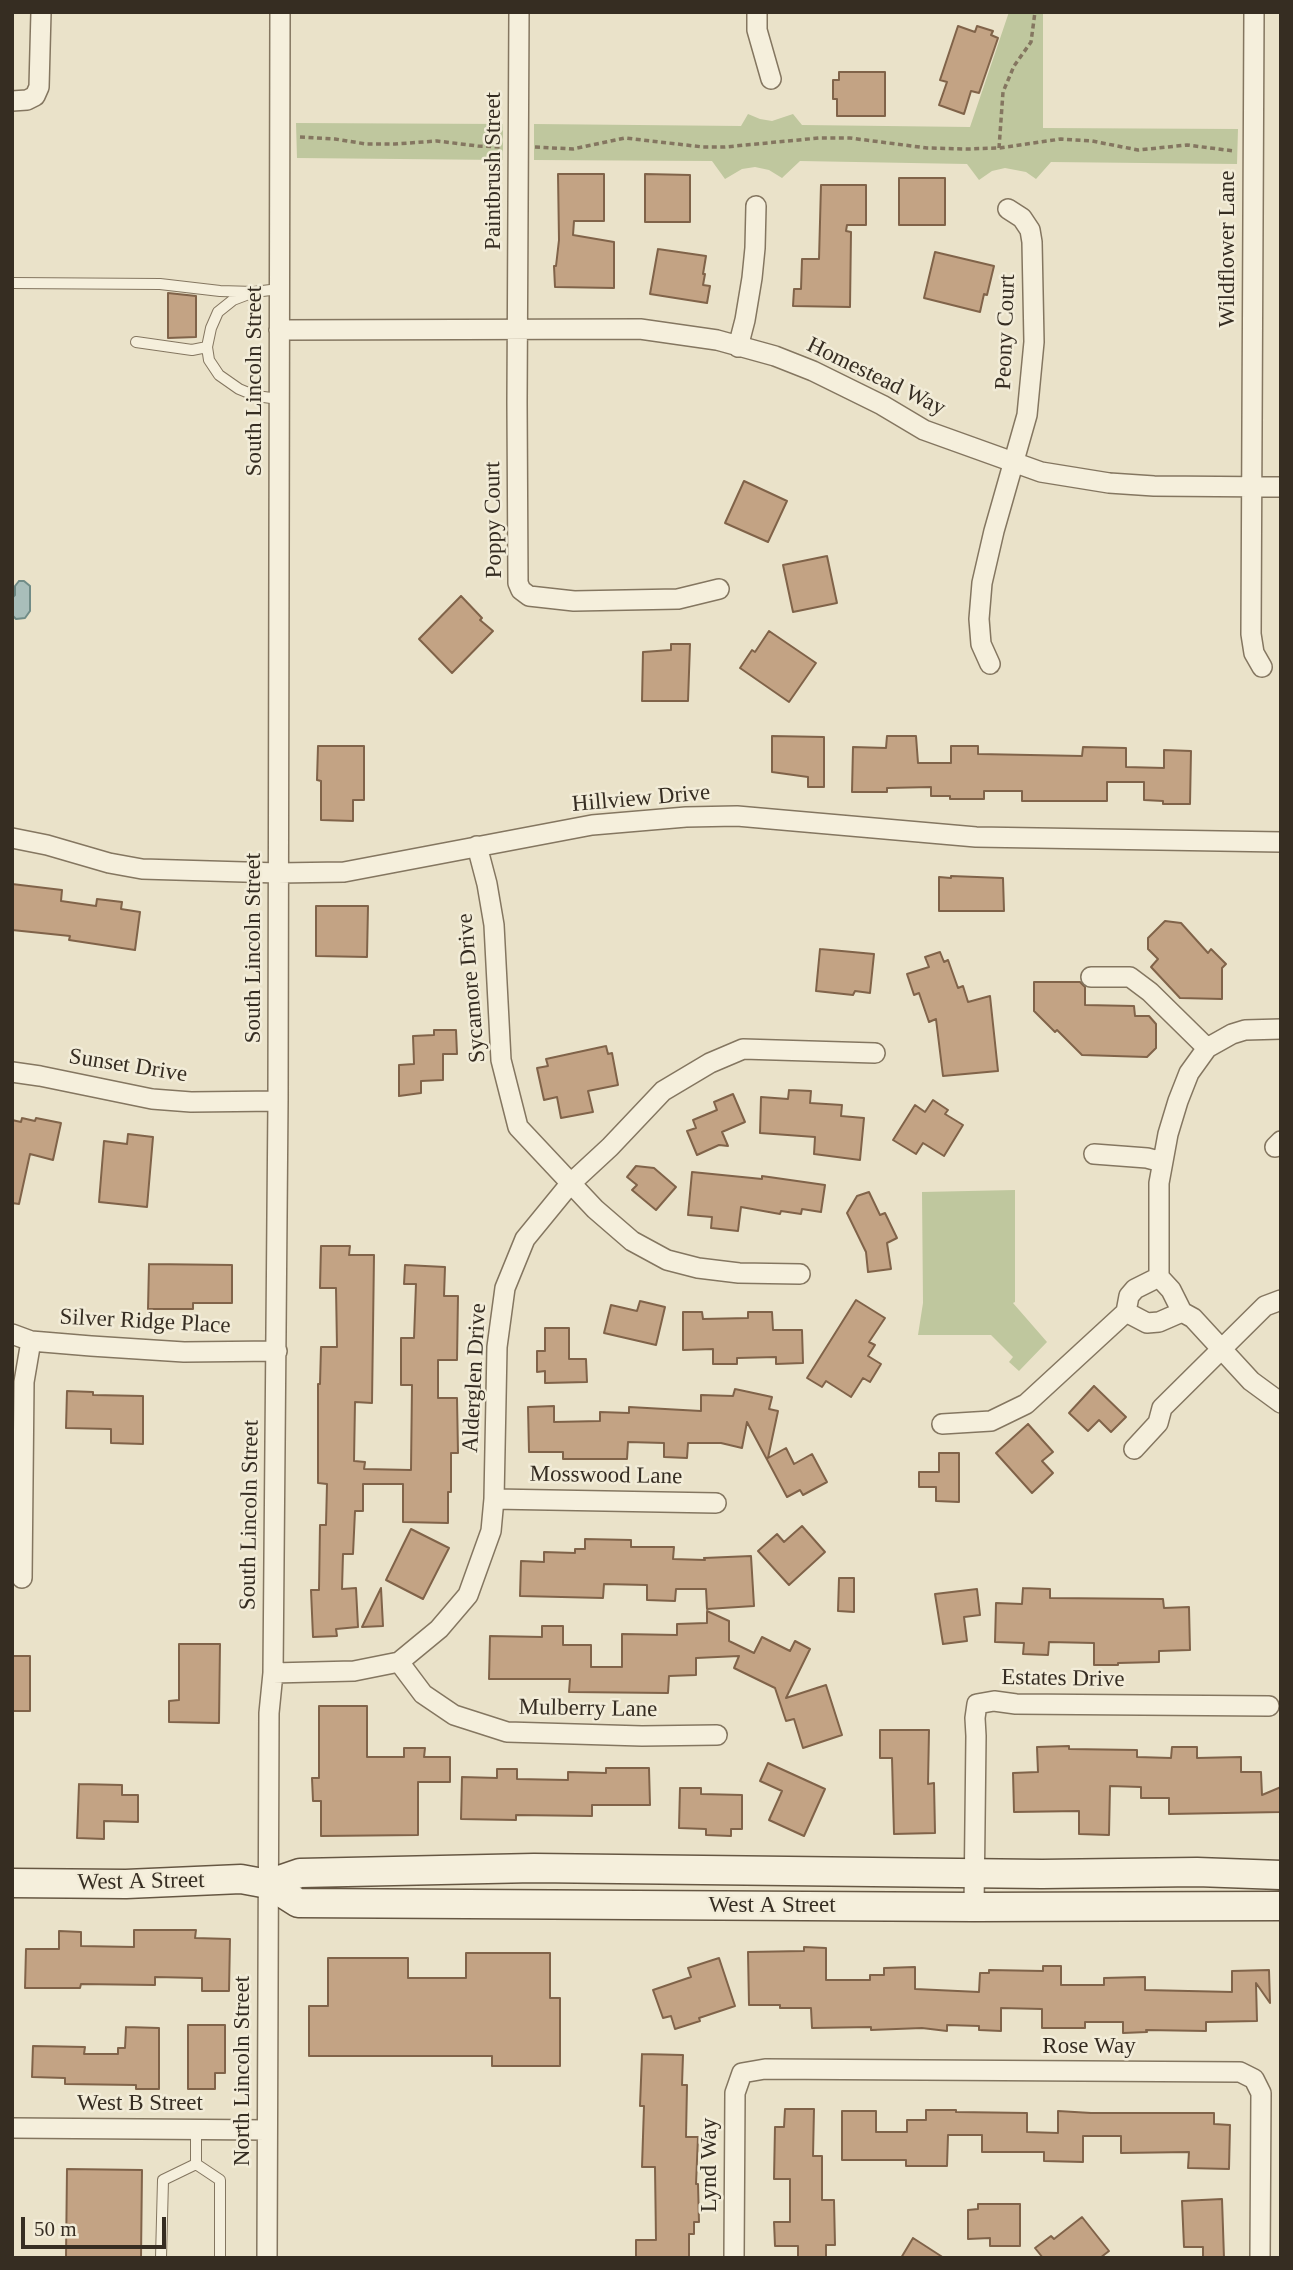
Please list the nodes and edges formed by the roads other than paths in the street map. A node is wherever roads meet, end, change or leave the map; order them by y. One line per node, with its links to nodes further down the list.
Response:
1 (41, 12): 7 (street)
2 (280, 12): 11 (street, South Lincoln Street)
3 (519, 12): 14 (street, Paintbrush Street)
4 (757, 12): 6 (street)
5 (1254, 12): 20 (street, Wildflower Lane)
6 (771, 79)
7 (12, 101)
8 (756, 206): 17 (street)
9 (1008, 209): 19 (street, Peony Court)
10 (12, 283): 12 (lane)
11 (279, 289): 12 (lane); 13 (street, South Lincoln Street)
12 (254, 292): 16 (lane)
13 (279, 330): 14 (street, Homestead Way); 18 (street, South Lincoln Street)
14 (517, 331): 17 (street, Homestead Way); 22 (street, Poppy Court)
15 (136, 342): 16 (lane)
16 (206, 347): 18 (lane)
17 (738, 347): 19 (street, Homestead Way)
18 (279, 399): 28 (street, South Lincoln Street)
19 (1014, 464): 20 (street, Homestead Way); 23 (street, Peony Court)
20 (1251, 486): 21 (street, Homestead Way); 24 (street, Wildflower Lane)
21 (1281, 486)
22 (719, 589)
23 (990, 664)
24 (1262, 667)
25 (12, 838): 28 (street, Hillview Drive)
26 (1281, 842): 27 (street, Hillview Drive)
27 (477, 846): 28 (street, Hillview Drive); 37 (street, Sycamore Drive)
28 (278, 873): 34 (street, South Lincoln Street)
29 (1091, 977): 31 (street)
30 (1281, 1029): 31 (street)
31 (1207, 1048): 36 (street)
32 (875, 1053): 37 (street, Alderglen Drive)
33 (12, 1072): 34 (street, Sunset Drive)
34 (278, 1101): 46 (street, South Lincoln Street)
35 (1094, 1154): 36 (street)
36 (1162, 1162): 39 (street)
37 (570, 1184): 38 (street, Sycamore Drive); 50 (street, Alderglen Drive)
38 (800, 1274)
39 (1159, 1277): 41 (street); 42 (street)
40 (1281, 1300): 45 (street)
41 (1126, 1312): 42 (street); 48 (street)
42 (1182, 1312): 45 (street)
43 (12, 1334): 44 (street, Silver Ridge Place)
44 (31, 1340): 46 (street, Silver Ridge Place); 52 (street)
45 (1222, 1348): 47 (street); 49 (street)
46 (276, 1351): 54 (street, South Lincoln Street)
47 (1281, 1403)
48 (942, 1424)
49 (1134, 1449)
50 (494, 1499): 51 (street, Mosswood Lane); 53 (street, Alderglen Drive)
51 (716, 1503)
52 (22, 1578)
53 (399, 1662): 54 (street, Alderglen Drive); 56 (street, Mulberry Lane)
54 (273, 1673): 60 (street, South Lincoln Street)
55 (1269, 1706): 57 (street, Estates Drive)
56 (717, 1735)
57 (975, 1874): 58 (main road, West A Street); 60 (main road, West A Street); 62 (street, Estates Drive)
58 (1281, 1875)
59 (12, 1883): 60 (main road, West A Street)
60 (268, 1884): 62 (main road, West A Street); 66 (street, North Lincoln Street)
61 (1281, 1906): 62 (main road, West A Street)
62 (974, 1907)
63 (743, 2073): 71 (street, Lynd Way); 72 (street, Rose Way)
64 (12, 2128): 65 (street, West B Street)
65 (196, 2129): 66 (street, West B Street); 67 (lane)
66 (267, 2130): 70 (street, North Lincoln Street)
67 (196, 2164): 68 (lane); 69 (lane)
68 (162, 2258)
69 (220, 2258)
70 (267, 2258)
71 (734, 2258)
72 (1260, 2258)

